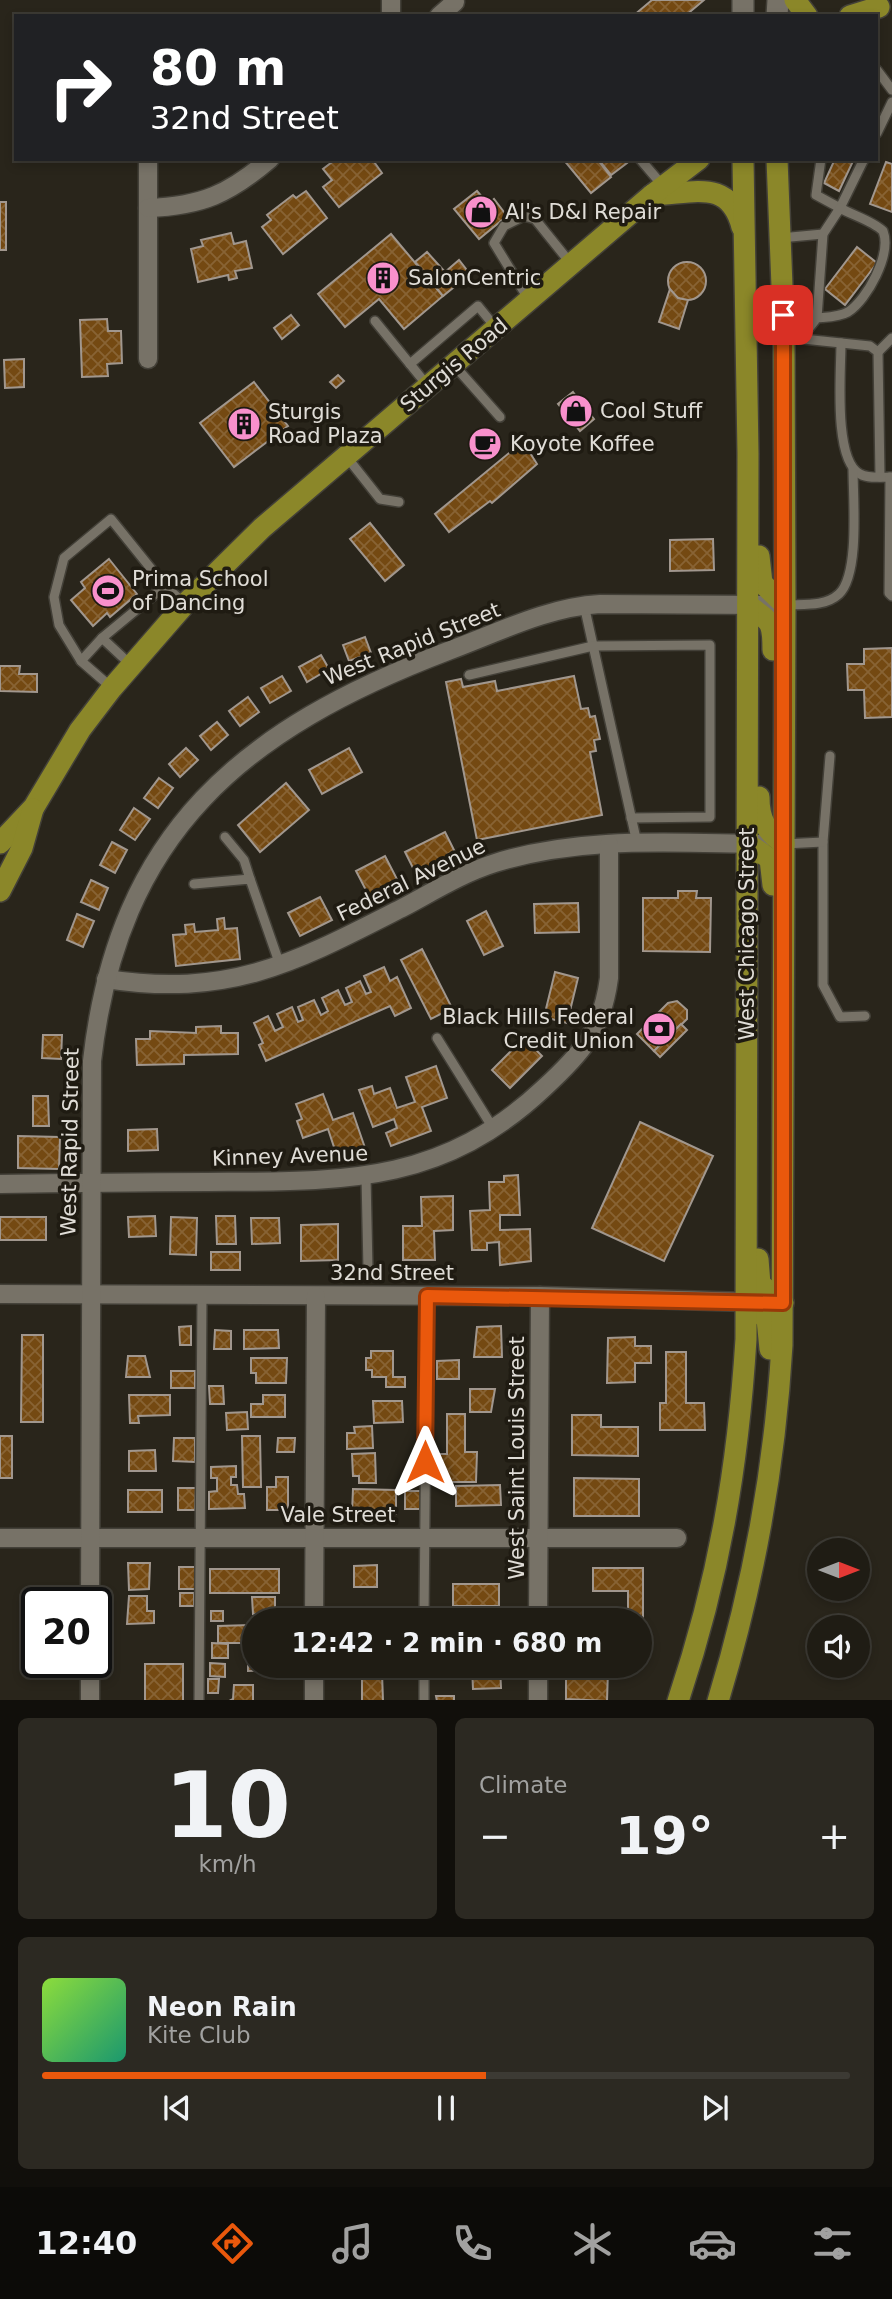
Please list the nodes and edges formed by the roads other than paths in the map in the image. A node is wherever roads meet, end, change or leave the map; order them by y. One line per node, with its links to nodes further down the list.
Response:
1 (456, 2): 3 (street)
2 (878, 7): 4 (main road)
3 (441, 14)
4 (855, 14)
5 (878, 71): 6 (lane)
6 (892, 90)
7 (892, 102): 8 (lane)
8 (878, 131)
9 (148, 161): 18 (street)
10 (268, 161): 18 (street)
11 (641, 161): 17 (lane)
12 (743, 161): 22 (main road, West Chicago Street)
13 (777, 161): 21 (main road, West Chicago Street)
14 (821, 161): 19 (lane)
15 (863, 161): 19 (lane)
16 (690, 162): 17 (main road, Sturgis Road)
17 (658, 191): 22 (main road); 23 (main road, Sturgis Road)
18 (148, 208): 32 (street)
19 (840, 208): 20 (lane); 25 (lane)
20 (822, 234): 21 (lane); 25 (lane)
21 (780, 238): 28 (main road, West Chicago Street)
22 (747, 243): 37 (main road, West Chicago Street)
23 (572, 265): 24 (main road, Sturgis Road); 24 (lane)
24 (529, 301): 27 (main road, Sturgis Road)
25 (817, 318): 28 (lane)
26 (375, 321): 33 (lane)
27 (496, 329): 33 (lane); 34 (main road, Sturgis Road)
28 (793, 337): 30 (lane); 47 (main road, West Chicago Street)
29 (892, 338): 31 (lane)
30 (841, 343): 31 (lane); 39 (lane)
31 (878, 352): 40 (lane)
32 (148, 359)
33 (410, 364): 35 (lane)
34 (454, 365): 35 (main road, Sturgis Road); 36 (lane)
35 (428, 387): 38 (main road, Sturgis Road)
36 (500, 417)
37 (748, 453): 46 (main road, West Chicago Street); 47 (main road)
38 (346, 456): 41 (lane); 44 (main road, Sturgis Road)
39 (853, 469): 40 (lane); 47 (lane)
40 (887, 477): 43 (lane)
41 (399, 502)
42 (164, 586): 44 (lane); 48 (lane); 50 (lane)
43 (892, 597)
44 (185, 604): 51 (main road, Sturgis Road)
45 (584, 605): 46 (street, West Rapid Street); 49 (lane); 70 (street, West Rapid Street)
46 (748, 605): 47 (street, West Rapid Street); 54 (main road, West Chicago Street); 55 (main road)
47 (785, 605): 55 (main road, West Chicago Street)
48 (102, 639): 50 (lane); 51 (lane)
49 (593, 646): 52 (lane); 58 (lane); 58 (lane)
50 (81, 662): 53 (lane)
51 (131, 665): 53 (main road, Sturgis Road)
52 (469, 675)
53 (112, 688): 57 (main road, Sturgis Road)
54 (748, 716): 64 (main road, West Chicago Street); 65 (main road)
55 (785, 754): 65 (main road, West Chicago Street)
56 (831, 756): 61 (lane)
57 (34, 807): 60 (main road, Sturgis Road); 68 (main road, Sturgis Road)
58 (631, 818): 62 (lane)
59 (225, 837): 66 (lane)
60 (0, 842)
61 (823, 842): 65 (lane); 72 (lane)
62 (636, 843): 63 (street, Federal Avenue); 64 (street, Federal Avenue)
63 (609, 844): 69 (street, Federal Avenue); 74 (street, Kinney Avenue)
64 (748, 844): 65 (street, Federal Avenue); 71 (main road); 75 (main road, West Chicago Street)
65 (784, 844): 71 (main road, West Chicago Street)
66 (250, 879): 67 (lane); 69 (lane)
67 (194, 884)
68 (0, 891)
69 (281, 967): 70 (street, Federal Avenue)
70 (106, 979): 77 (street, West Rapid Street)
71 (784, 994): 87 (main road, West Chicago Street)
72 (865, 1016)
73 (437, 1038): 74 (lane)
74 (493, 1128): 76 (street, Kinney Avenue)
75 (747, 1142): 86 (main road, West Chicago Street); 87 (main road)
76 (366, 1177): 77 (street, Kinney Avenue); 79 (lane)
77 (91, 1182): 78 (street, Kinney Avenue); 81 (street, West Rapid Street)
78 (0, 1184)
79 (368, 1269)
80 (0, 1294): 81 (street, 32nd Street)
81 (90, 1294): 82 (street, 32nd Street); 89 (street, West Rapid Street)
82 (202, 1295): 83 (street, 32nd Street); 90 (lane)
83 (316, 1296): 84 (street, 32nd Street); 91 (street)
84 (427, 1296): 85 (street, 32nd Street); 93 (lane)
85 (540, 1296): 86 (street, 32nd Street); 94 (street, West Saint Louis Street)
86 (746, 1302): 87 (street, 32nd Street); 88 (main road); 96 (main road, West Chicago Street)
87 (783, 1303): 88 (main road, West Chicago Street)
88 (774, 1459): 112 (main road, West Chicago Street)
89 (90, 1537): 90 (street, Vale Street); 92 (street, Vale Street); 97 (street, West Rapid Street)
90 (199, 1537): 91 (street, Vale Street); 106 (lane)
91 (314, 1537): 93 (street, Vale Street); 98 (street)
92 (0, 1538)
93 (425, 1538): 94 (street, Vale Street); 99 (lane)
94 (539, 1538): 95 (street, Vale Street); 100 (street, West Saint Louis Street)
95 (677, 1538)
96 (714, 1580): 110 (main road, West Chicago Street); 111 (main road)
97 (90, 1587)
98 (314, 1608)
99 (424, 1608)
100 (538, 1608)
101 (90, 1678): 105 (street)
102 (314, 1678): 107 (street)
103 (424, 1678): 108 (lane)
104 (538, 1678): 109 (street)
105 (90, 1700)
106 (199, 1700)
107 (314, 1700)
108 (424, 1700)
109 (538, 1700)
110 (678, 1700)
111 (690, 1700)
112 (718, 1700)

